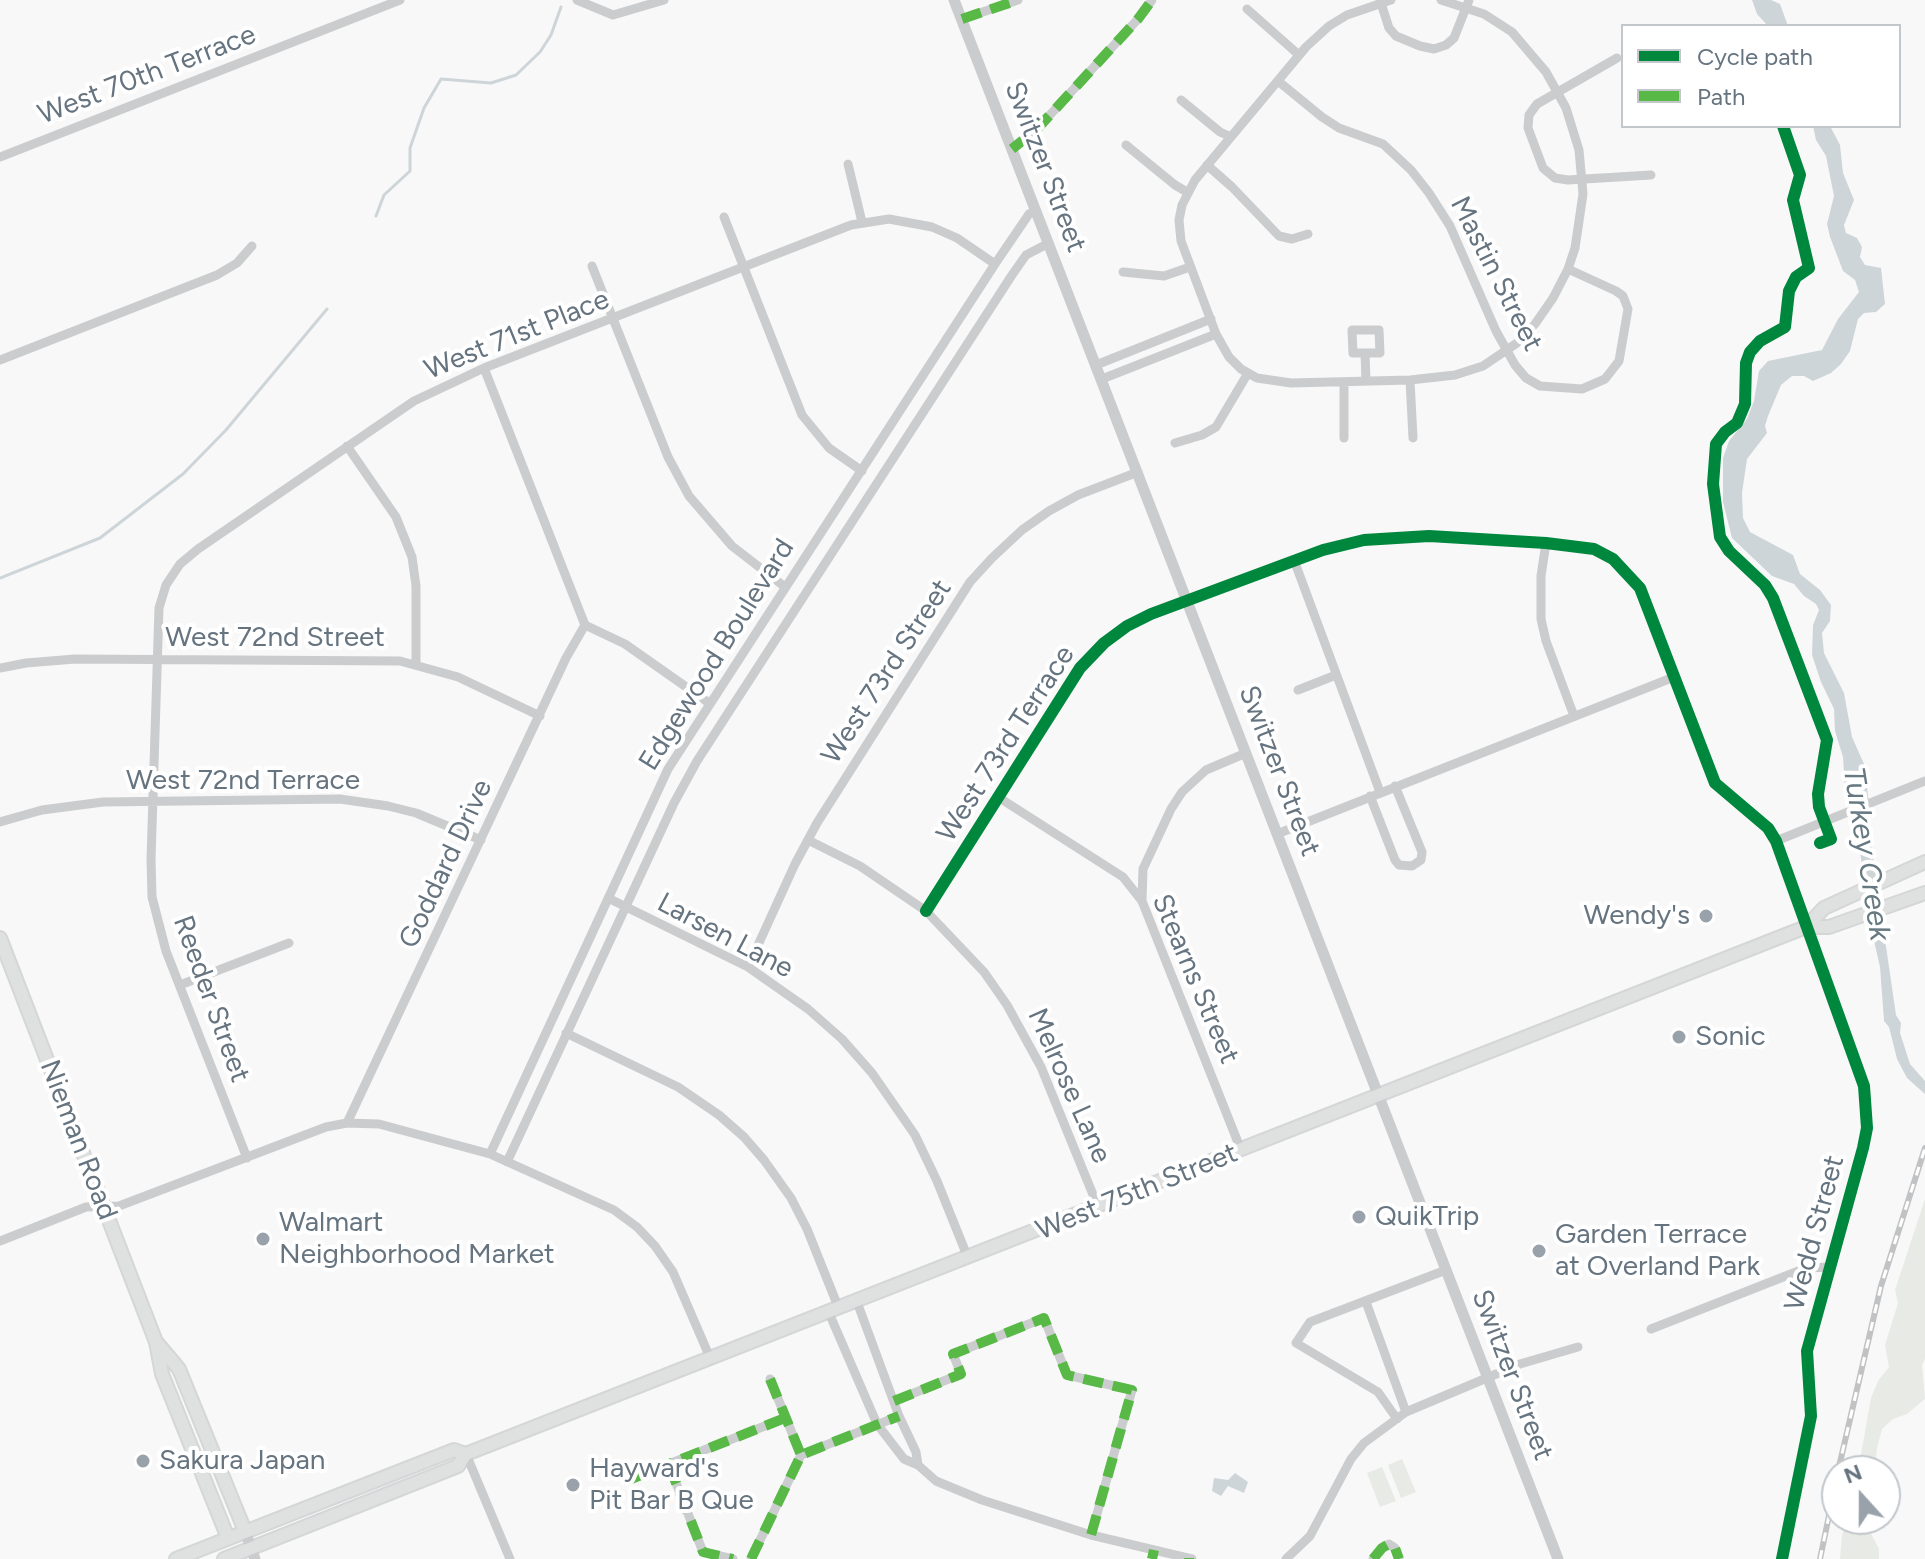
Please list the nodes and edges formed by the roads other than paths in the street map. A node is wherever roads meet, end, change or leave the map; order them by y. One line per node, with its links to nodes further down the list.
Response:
1 (400, 0): 20 (street, West 70th Terrace)
2 (577, 0): 3 (street)
3 (664, 0)
4 (954, 0): 11 (street, Switzer Street)
5 (1018, 0): 11 (street)
6 (1152, 0): 19 (street)
7 (1441, 0): 9 (street)
8 (1383, 1): 9 (street); 12 (street)
9 (1467, 3): 15 (street)
10 (1247, 9): 12 (street)
11 (962, 19): 19 (street, Switzer Street)
12 (1299, 55): 14 (street)
13 (1617, 58): 15 (street)
14 (1278, 81): 17 (street); 41 (street, Mastin Street)
15 (1557, 92): 24 (street); 24 (street)
16 (1181, 100): 17 (street)
17 (1231, 137): 22 (street)
18 (1126, 145): 25 (street)
19 (1012, 149): 26 (street, Switzer Street)
20 (0, 157)
21 (848, 164): 28 (street)
22 (1207, 165): 25 (street); 29 (street)
23 (1651, 175): 24 (street)
24 (1582, 179): 36 (street)
25 (1187, 192): 34 (street)
26 (1036, 211): 30 (street, Switzer Street); 32 (street, Edgewood Boulevard)
27 (724, 217): 35 (street)
28 (862, 222): 32 (street, West 71st Place); 35 (street, West 71st Place)
29 (1308, 234)
30 (1049, 243): 44 (street, Switzer Street); 86 (street, Edgewood Boulevard)
31 (252, 246): 43 (street)
32 (995, 264): 55 (street, Edgewood Boulevard)
33 (592, 266): 38 (street)
34 (1190, 267): 37 (street); 39 (street)
35 (742, 268): 38 (street, West 71st Place); 55 (street)
36 (1568, 269): 41 (street); 41 (street, Mastin Street)
37 (1123, 272)
38 (612, 319): 45 (street, West 71st Place); 59 (street)
39 (1211, 319): 40 (street); 44 (street)
40 (1216, 334): 46 (street); 47 (street)
41 (1507, 351): 48 (street)
42 (1365, 353): 49 (street)
43 (0, 360)
44 (1096, 365): 47 (street, Switzer Street)
45 (484, 368): 54 (street, West 71st Place); 61 (street)
46 (1248, 373): 50 (street); 53 (street)
47 (1102, 379): 56 (street, Switzer Street)
48 (1410, 380): 49 (street); 52 (street)
49 (1366, 381): 50 (street)
50 (1344, 382): 51 (street)
51 (1344, 438)
52 (1413, 438)
53 (1175, 443)
54 (347, 446): 62 (street, West 71st Place); 63 (street)
55 (862, 471): 59 (street, Edgewood Boulevard)
56 (1138, 472): 60 (street, Switzer Street); 80 (street, West 73rd Street)
57 (1546, 543): 58 (street, West 73rd Terrace); 66 (street, West 73rd Terrace); 70 (street)
58 (1294, 560): 60 (street, West 73rd Terrace); 65 (street)
59 (785, 587): 68 (street, Edgewood Boulevard)
60 (1187, 600): 71 (street, Switzer Street); 75 (street, West 73rd Terrace)
61 (585, 625): 68 (street); 69 (street, Goddard Drive)
62 (157, 659): 63 (street, West 72nd Street); 64 (street, West 72nd Street); 76 (street, Reeder Street)
63 (416, 664): 69 (street, West 72nd Street)
64 (0, 668)
65 (1336, 675): 67 (street); 74 (street)
66 (1674, 677): 70 (street); 81 (street, West 73rd Terrace)
67 (1298, 690)
68 (709, 703): 84 (street, Edgewood Boulevard)
69 (540, 716): 79 (street, Goddard Drive)
70 (1574, 716): 73 (street)
71 (1246, 753): 78 (street, Switzer Street); 85 (street)
72 (1925, 781): 81 (street)
73 (1395, 786): 74 (street); 74 (street)
74 (1375, 794): 78 (street)
75 (998, 797): 85 (street, Stearns Street); 87 (street, West 73rd Terrace)
76 (153, 801): 77 (street, West 72nd Terrace); 79 (street, West 72nd Terrace); 92 (street, Reeder Street)
77 (0, 822)
78 (1277, 834): 94 (street, Switzer Street)
79 (481, 840): 95 (street, Goddard Drive)
80 (808, 840): 87 (street, Melrose Lane); 91 (street, West 73rd Street)
81 (1776, 841): 88 (street, Wedd Street)
82 (1925, 862): 88 (main road, West 75th Street)
83 (1925, 893): 88 (main road, West 75th Street)
84 (608, 898): 86 (street, Larsen Lane); 97 (street, Edgewood Boulevard)
85 (1142, 901): 96 (street, Stearns Street)
86 (625, 907): 91 (street, Larsen Lane); 93 (street, Edgewood Boulevard)
87 (926, 911): 100 (street, Melrose Lane)
88 (1806, 927): 94 (main road, West 75th Street); 104 (street, Wedd Street)
89 (0, 938): 101 (main road, Nieman Road)
90 (289, 943): 92 (street)
91 (748, 967): 103 (street, Larsen Lane)
92 (180, 985): 98 (street, Reeder Street)
93 (566, 1033): 99 (street, Edgewood Boulevard); 108 (street)
94 (1377, 1096): 96 (main road, West 75th Street); 105 (street, Switzer Street)
95 (347, 1123): 97 (street); 98 (street)
96 (1241, 1150): 100 (main road, West 75th Street)
97 (490, 1154): 99 (street)
98 (247, 1158): 101 (street)
99 (507, 1162): 112 (street)
100 (1098, 1207): 103 (main road, West 75th Street)
101 (104, 1208): 102 (street); 110 (main road, Nieman Road)
102 (0, 1241)
103 (968, 1258): 106 (main road, West 75th Street)
104 (1830, 1267): 109 (street); 141 (street, Wedd Street)
105 (1446, 1270): 107 (street); 113 (street, Switzer Street)
106 (857, 1302): 108 (main road, West 75th Street); 115 (street)
107 (1366, 1302): 116 (street); 119 (street)
108 (834, 1311): 112 (main road, West 75th Street); 120 (street)
109 (1651, 1329)
110 (156, 1342): 126 (main road, Nieman Road); 128 (main road, Nieman Road)
111 (1578, 1347): 113 (street)
112 (711, 1360): 121 (main road, West 75th Street)
113 (1488, 1378): 116 (street); 140 (street, Switzer Street)
114 (770, 1379): 118 (street)
115 (894, 1401): 117 (street); 127 (street)
116 (1406, 1412): 119 (street)
117 (899, 1416): 120 (street); 124 (street)
118 (785, 1418): 122 (street); 123 (street)
119 (1397, 1419): 137 (street)
120 (877, 1424): 122 (street); 124 (street)
121 (466, 1454): 126 (main road, West 75th Street); 129 (main road, West 75th Street); 133 (street)
122 (801, 1455): 135 (street)
123 (669, 1465): 125 (street); 134 (street)
124 (918, 1465): 127 (street)
125 (626, 1481)
126 (245, 1531): 128 (main road, West 75th Street); 129 (street, Nieman Road)
127 (1091, 1535): 130 (street)
128 (228, 1538): 131 (street, Nieman Road); 132 (main road, West 75th Street)
129 (253, 1554): 131 (main road, West 75th Street)
130 (1153, 1554): 136 (street)
131 (232, 1558)
132 (176, 1559)
133 (510, 1559)
134 (733, 1559)
135 (751, 1559)
136 (1190, 1559)
137 (1286, 1559)
138 (1373, 1559): 139 (street)
139 (1399, 1559)
140 (1558, 1559)
141 (1782, 1559)

